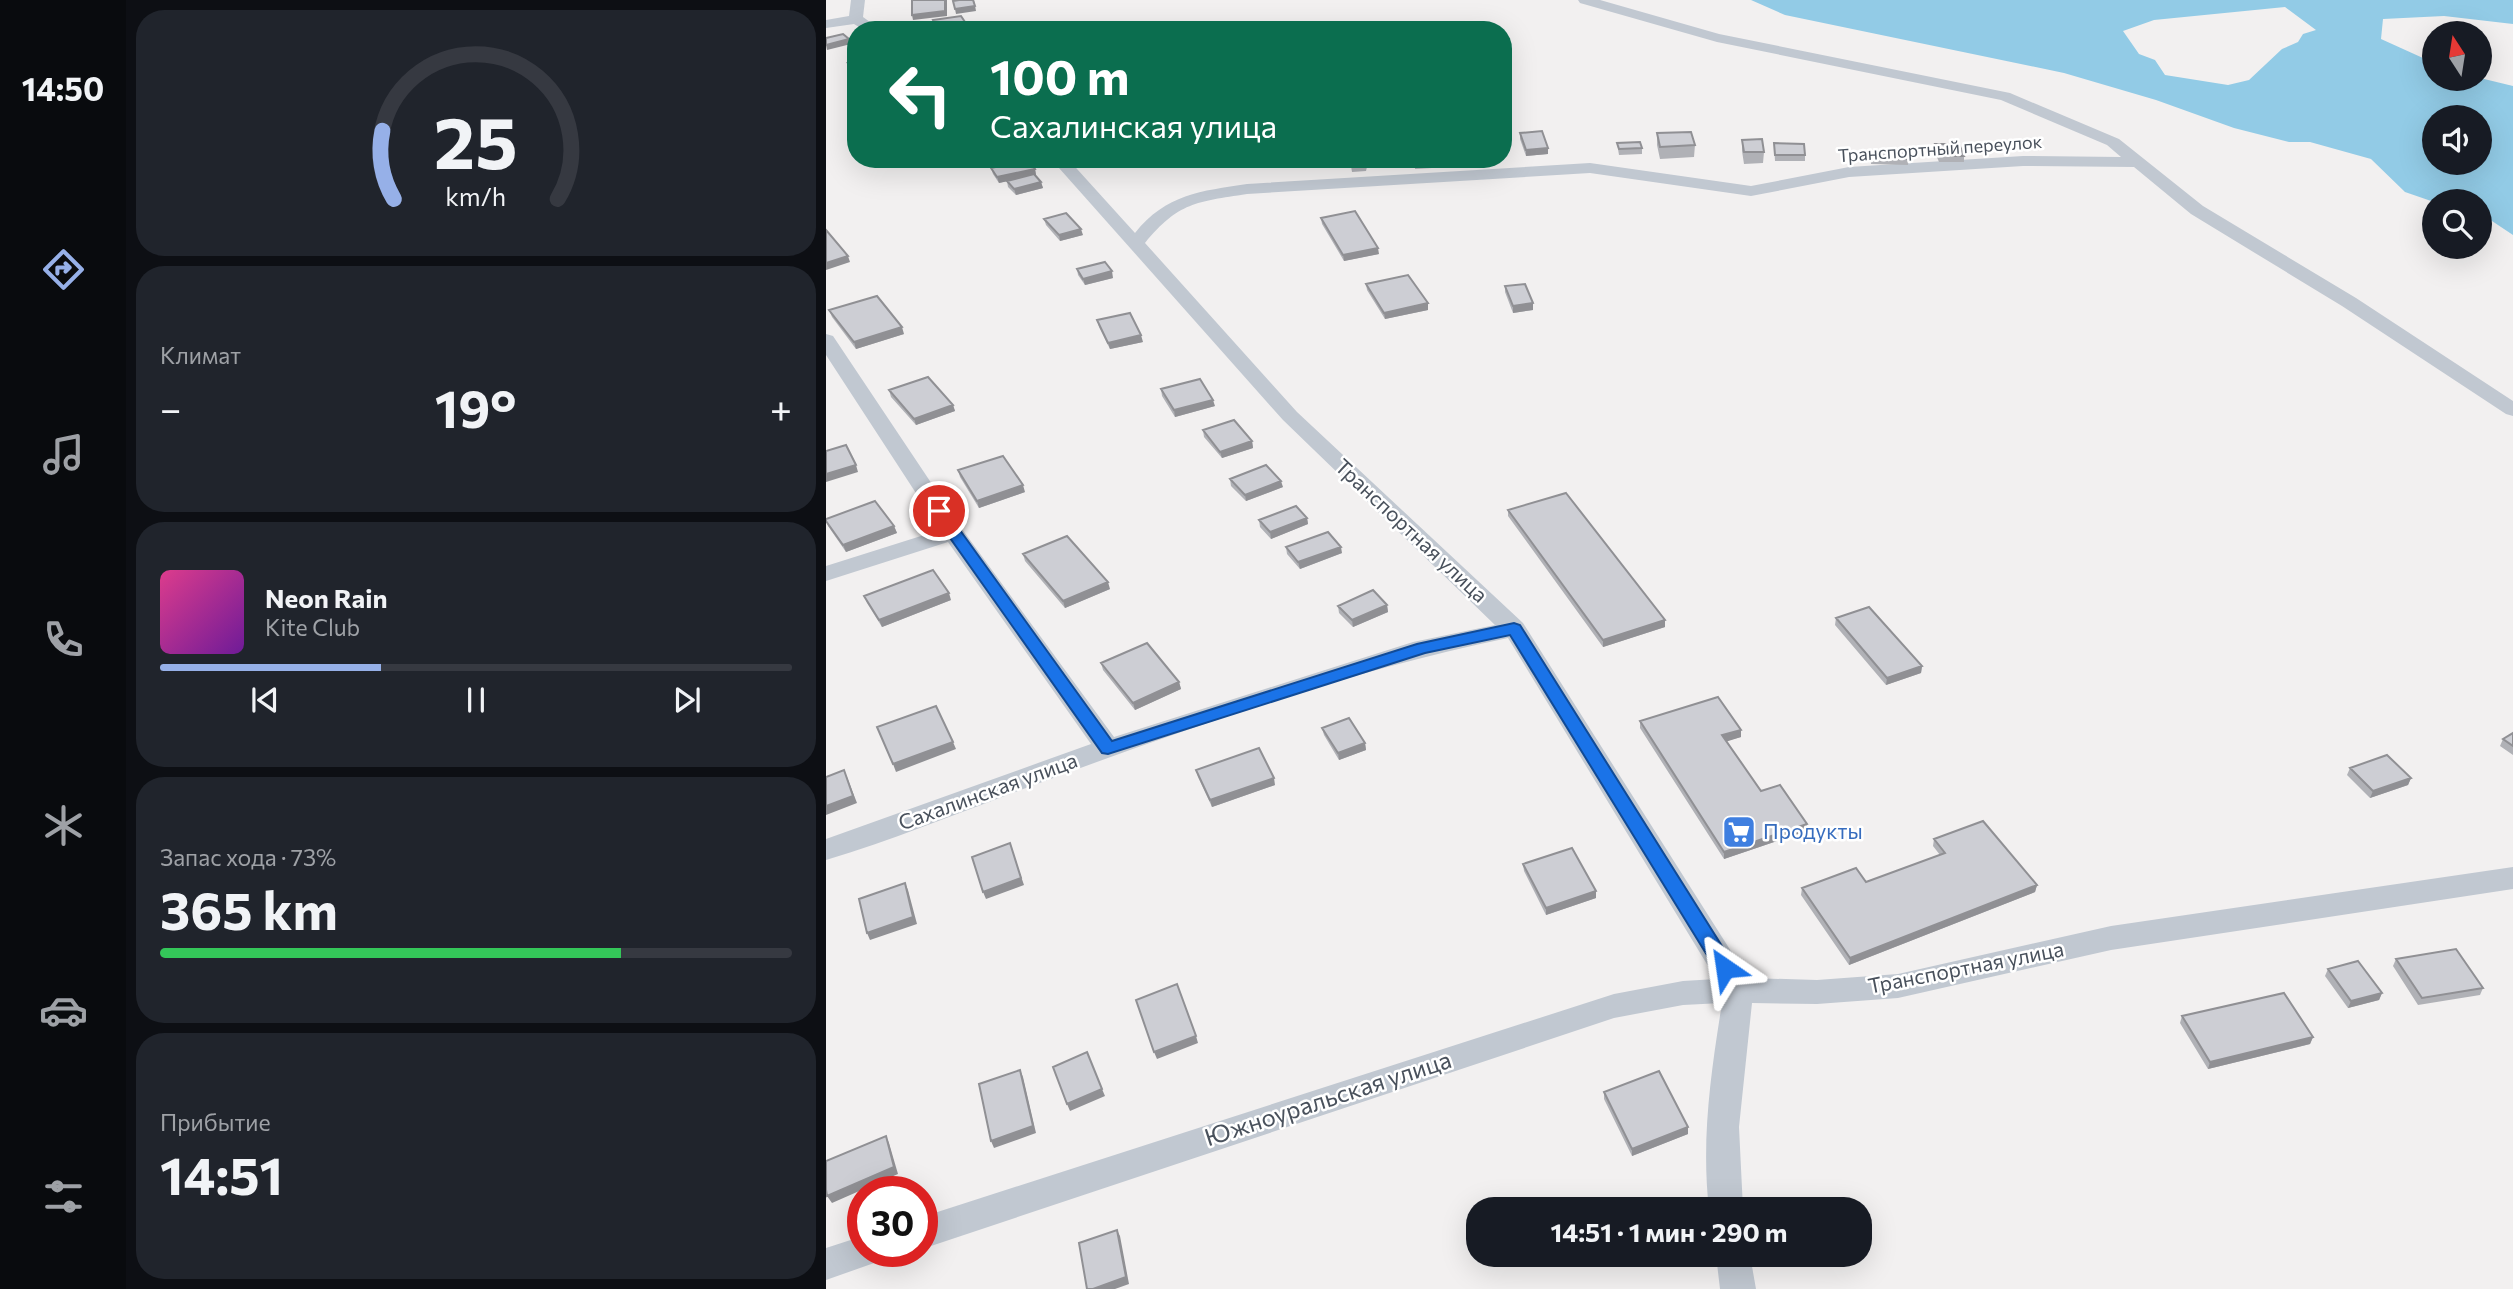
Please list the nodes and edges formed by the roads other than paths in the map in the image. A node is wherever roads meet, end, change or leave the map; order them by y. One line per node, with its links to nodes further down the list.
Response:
1 (858, 0): 3 (street)
2 (1585, 0): 6 (street)
3 (856, 19): 4 (street); 5 (street)
4 (859, 21)
5 (826, 24)
6 (2137, 162): 8 (street, Транспортный переулок); 10 (street)
7 (1067, 168): 8 (street, Транспортная улица)
8 (1135, 243): 13 (street, Транспортная улица)
9 (826, 340): 11 (street)
10 (2513, 410)
11 (953, 533): 12 (street); 14 (street)
12 (826, 574)
13 (1514, 629): 14 (street, Сахалинская улица); 17 (street, Транспортная улица)
14 (1108, 748): 15 (street, Сахалинская улица)
15 (826, 850)
16 (2513, 878): 17 (street, Транспортная улица)
17 (1739, 990): 18 (street); 19 (street, Южноуральская улица)
18 (1724, 1197)
19 (938, 1228)
20 (847, 1257): 21 (street)
21 (826, 1264)
22 (1735, 1267): 23 (street)
23 (1738, 1289)

